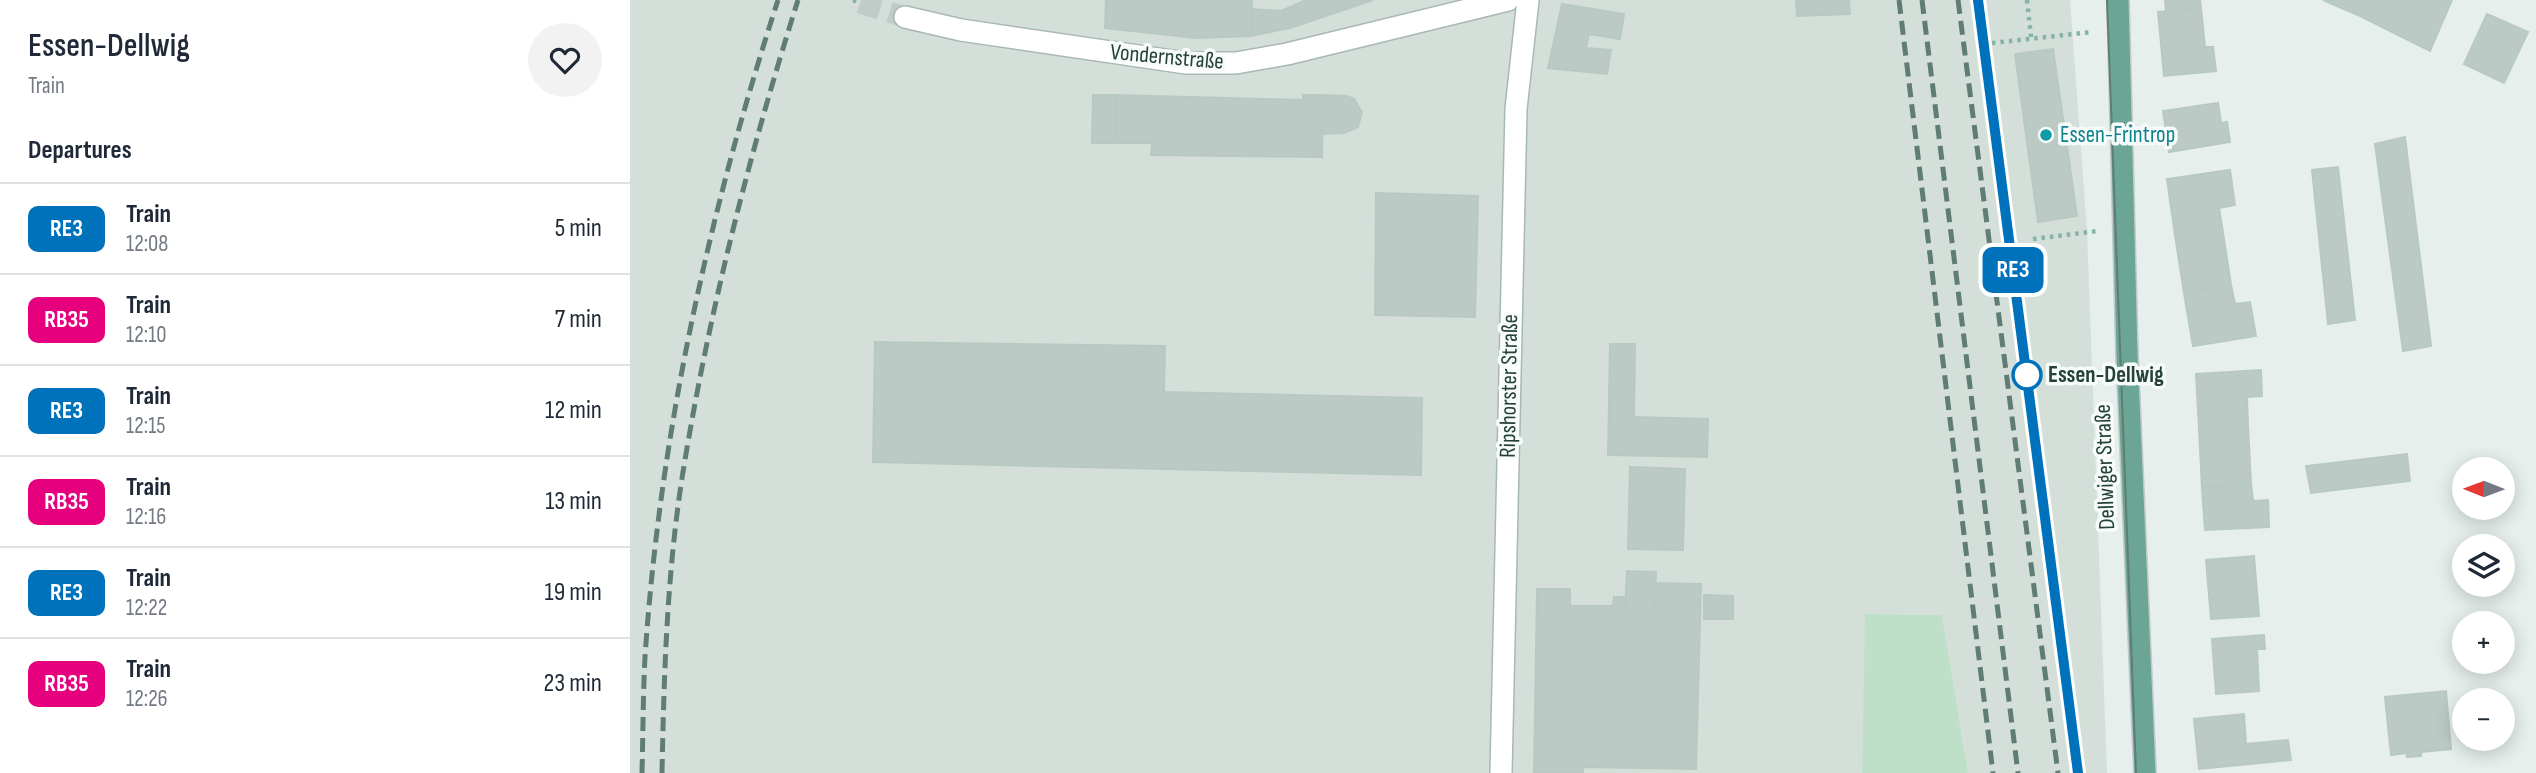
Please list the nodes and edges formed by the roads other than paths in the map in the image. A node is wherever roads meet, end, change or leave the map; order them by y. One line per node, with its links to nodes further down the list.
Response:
1 (1508, 0): 4 (street, Vondernstraße)
2 (1528, 0): 5 (street, Ripshorster Straße)
3 (2115, 0): 6 (main road, Dellwiger Straße)
4 (905, 17)
5 (1501, 773)
6 (2145, 773)

